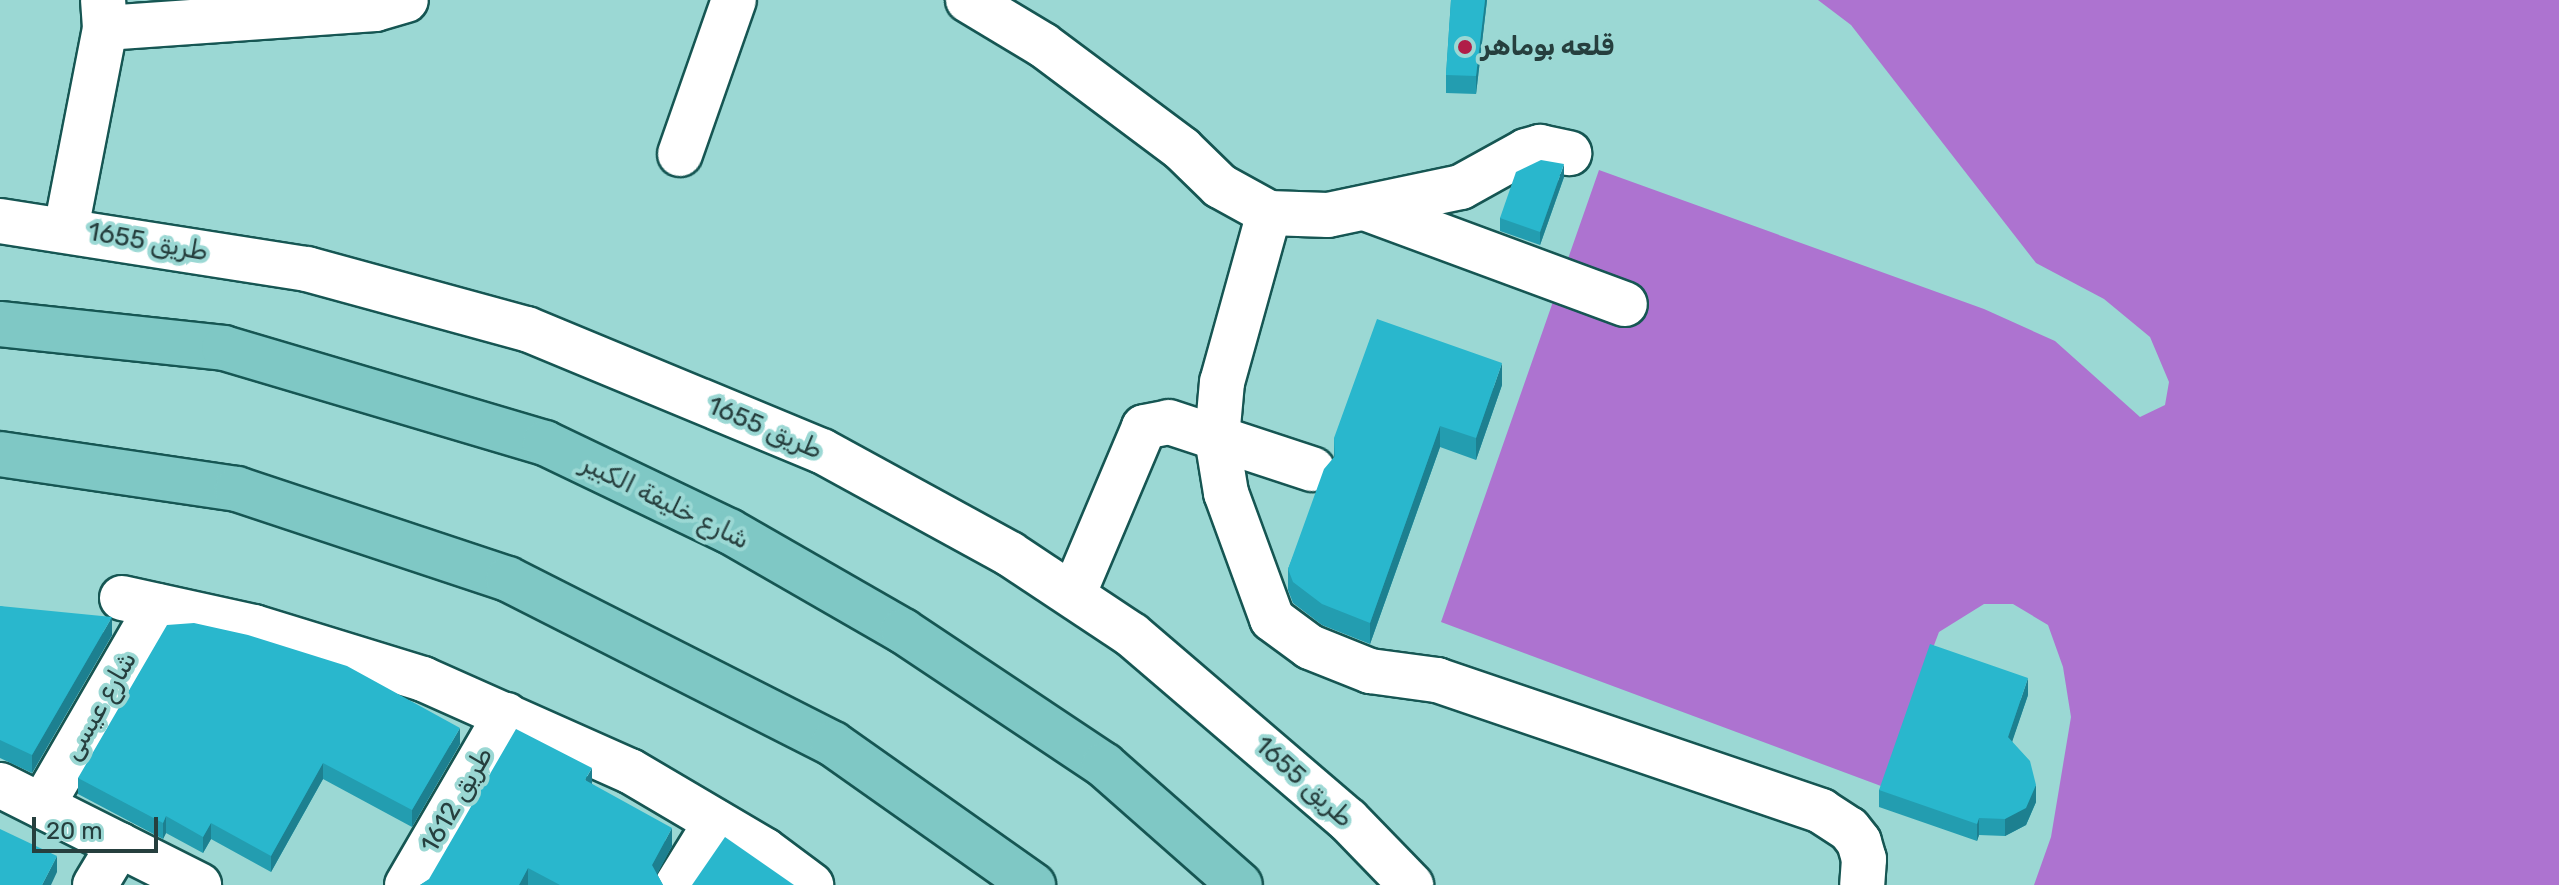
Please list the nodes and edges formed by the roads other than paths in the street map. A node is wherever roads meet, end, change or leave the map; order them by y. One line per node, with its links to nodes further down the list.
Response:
1 (406, 0): 4 (street)
2 (734, 0): 6 (street)
3 (968, 0): 8 (street)
4 (104, 14): 10 (street)
5 (1569, 153): 7 (street)
6 (680, 154)
7 (1365, 208): 8 (street); 11 (street)
8 (1269, 213): 13 (street)
9 (0, 221): 10 (street, طريق 1655)
10 (66, 229): 16 (street, طريق 1655)
11 (1625, 304)
12 (0, 324): 28 (main road, شارع خليفة الكبير)
13 (1217, 438): 15 (street); 16 (street); 30 (street)
14 (0, 454): 27 (main road)
15 (1312, 469)
16 (1074, 593): 29 (street, طريق 1655)
17 (506, 715): 19 (street, شارع عيسى); 20 (street); 24 (street, طريق 1612)
18 (0, 785): 19 (street)
19 (42, 806): 21 (street)
20 (716, 822): 25 (street); 26 (street)
21 (119, 845): 22 (street); 23 (street)
22 (95, 885)
23 (199, 885)
24 (407, 885)
25 (677, 885)
26 (811, 885)
27 (1033, 885)
28 (1240, 885)
29 (1411, 885)
30 (1862, 885)

